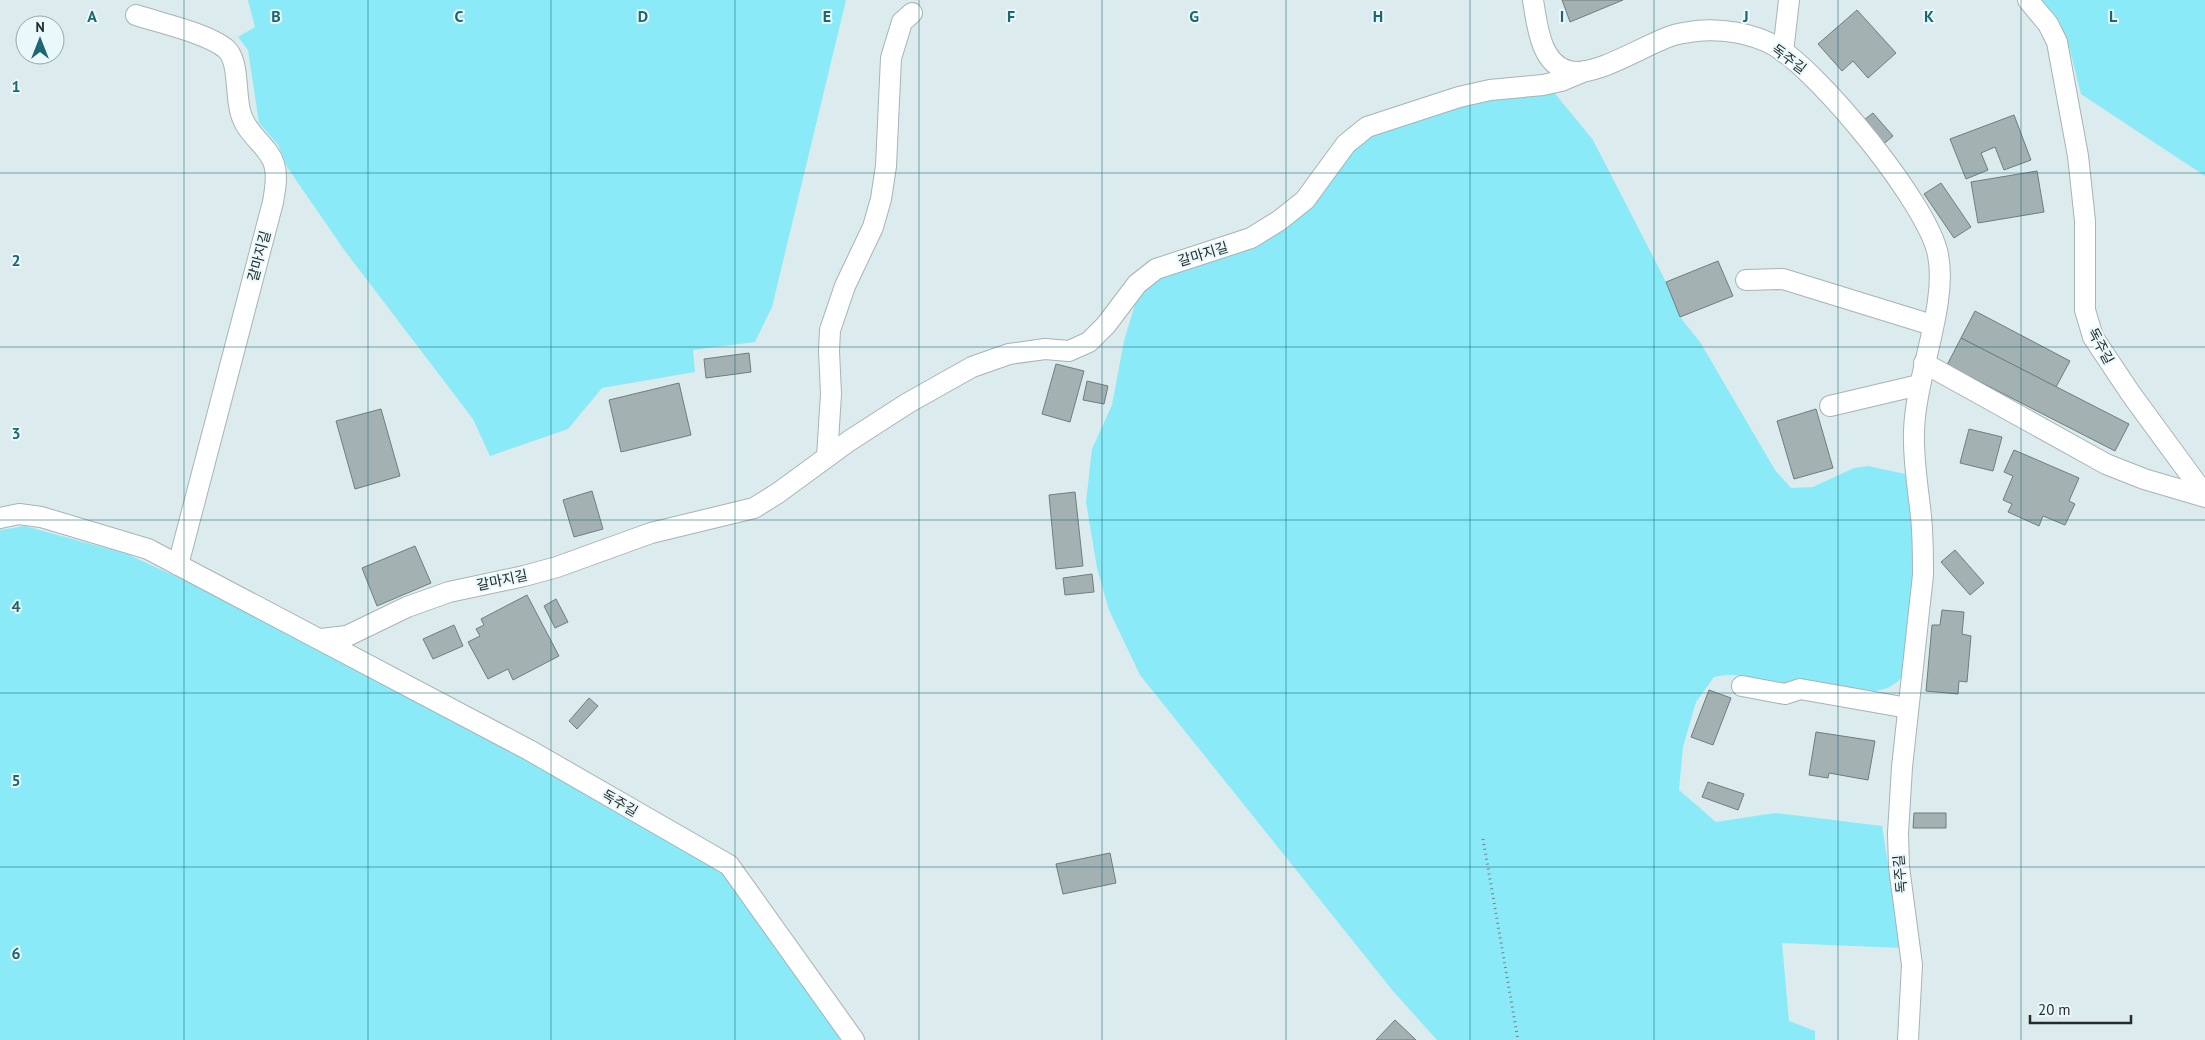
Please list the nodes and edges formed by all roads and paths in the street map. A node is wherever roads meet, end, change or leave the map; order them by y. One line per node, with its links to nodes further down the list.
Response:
1 (1533, 0): 7 (lane, 독주길)
2 (1789, 0): 6 (lane)
3 (2028, 0): 14 (lane, 독주길)
4 (912, 13): 13 (lane)
5 (136, 15): 16 (lane, 갈마지길)
6 (1783, 52): 7 (lane, 독주길); 9 (lane, 독주길)
7 (1585, 71): 13 (lane, 갈마지길)
8 (1746, 280): 9 (lane)
9 (1932, 325): 10 (lane, 독주길)
10 (1924, 362): 11 (lane, 독주길); 14 (lane, 독주길)
11 (1919, 384): 12 (lane); 19 (lane, 독주길)
12 (1830, 406)
13 (827, 457): 17 (lane, 갈마지길)
14 (2205, 496)
15 (0, 518): 16 (lane)
16 (178, 565): 17 (lane)
17 (321, 639): 21 (lane, 독주길)
18 (1742, 686): 19 (lane)
19 (1908, 708): 23 (lane, 독주길)
20 (1483, 839): 22 (path)
21 (854, 1040)
22 (1518, 1040)
23 (1908, 1040)

